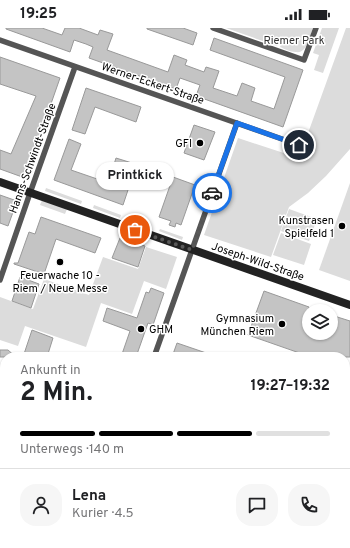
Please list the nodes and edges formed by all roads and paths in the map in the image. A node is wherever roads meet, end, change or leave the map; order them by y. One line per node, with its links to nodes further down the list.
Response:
1 (213, 28): 2 (street)
2 (316, 28)
3 (0, 40): 4 (street, Werner-Eckert-Straße)
4 (75, 67): 5 (street, Werner-Eckert-Straße); 8 (street, Hanns-Schwindt-Straße)
5 (237, 123): 6 (street, Werner-Eckert-Straße); 9 (street)
6 (299, 145)
7 (0, 182): 8 (street, Joseph-Wild-Straße)
8 (30, 192): 9 (street, Joseph-Wild-Straße); 10 (street, Hanns-Schwindt-Straße)
9 (192, 250): 11 (street, Joseph-Wild-Straße); 12 (street)
10 (0, 280)
11 (350, 305)
12 (156, 352)

